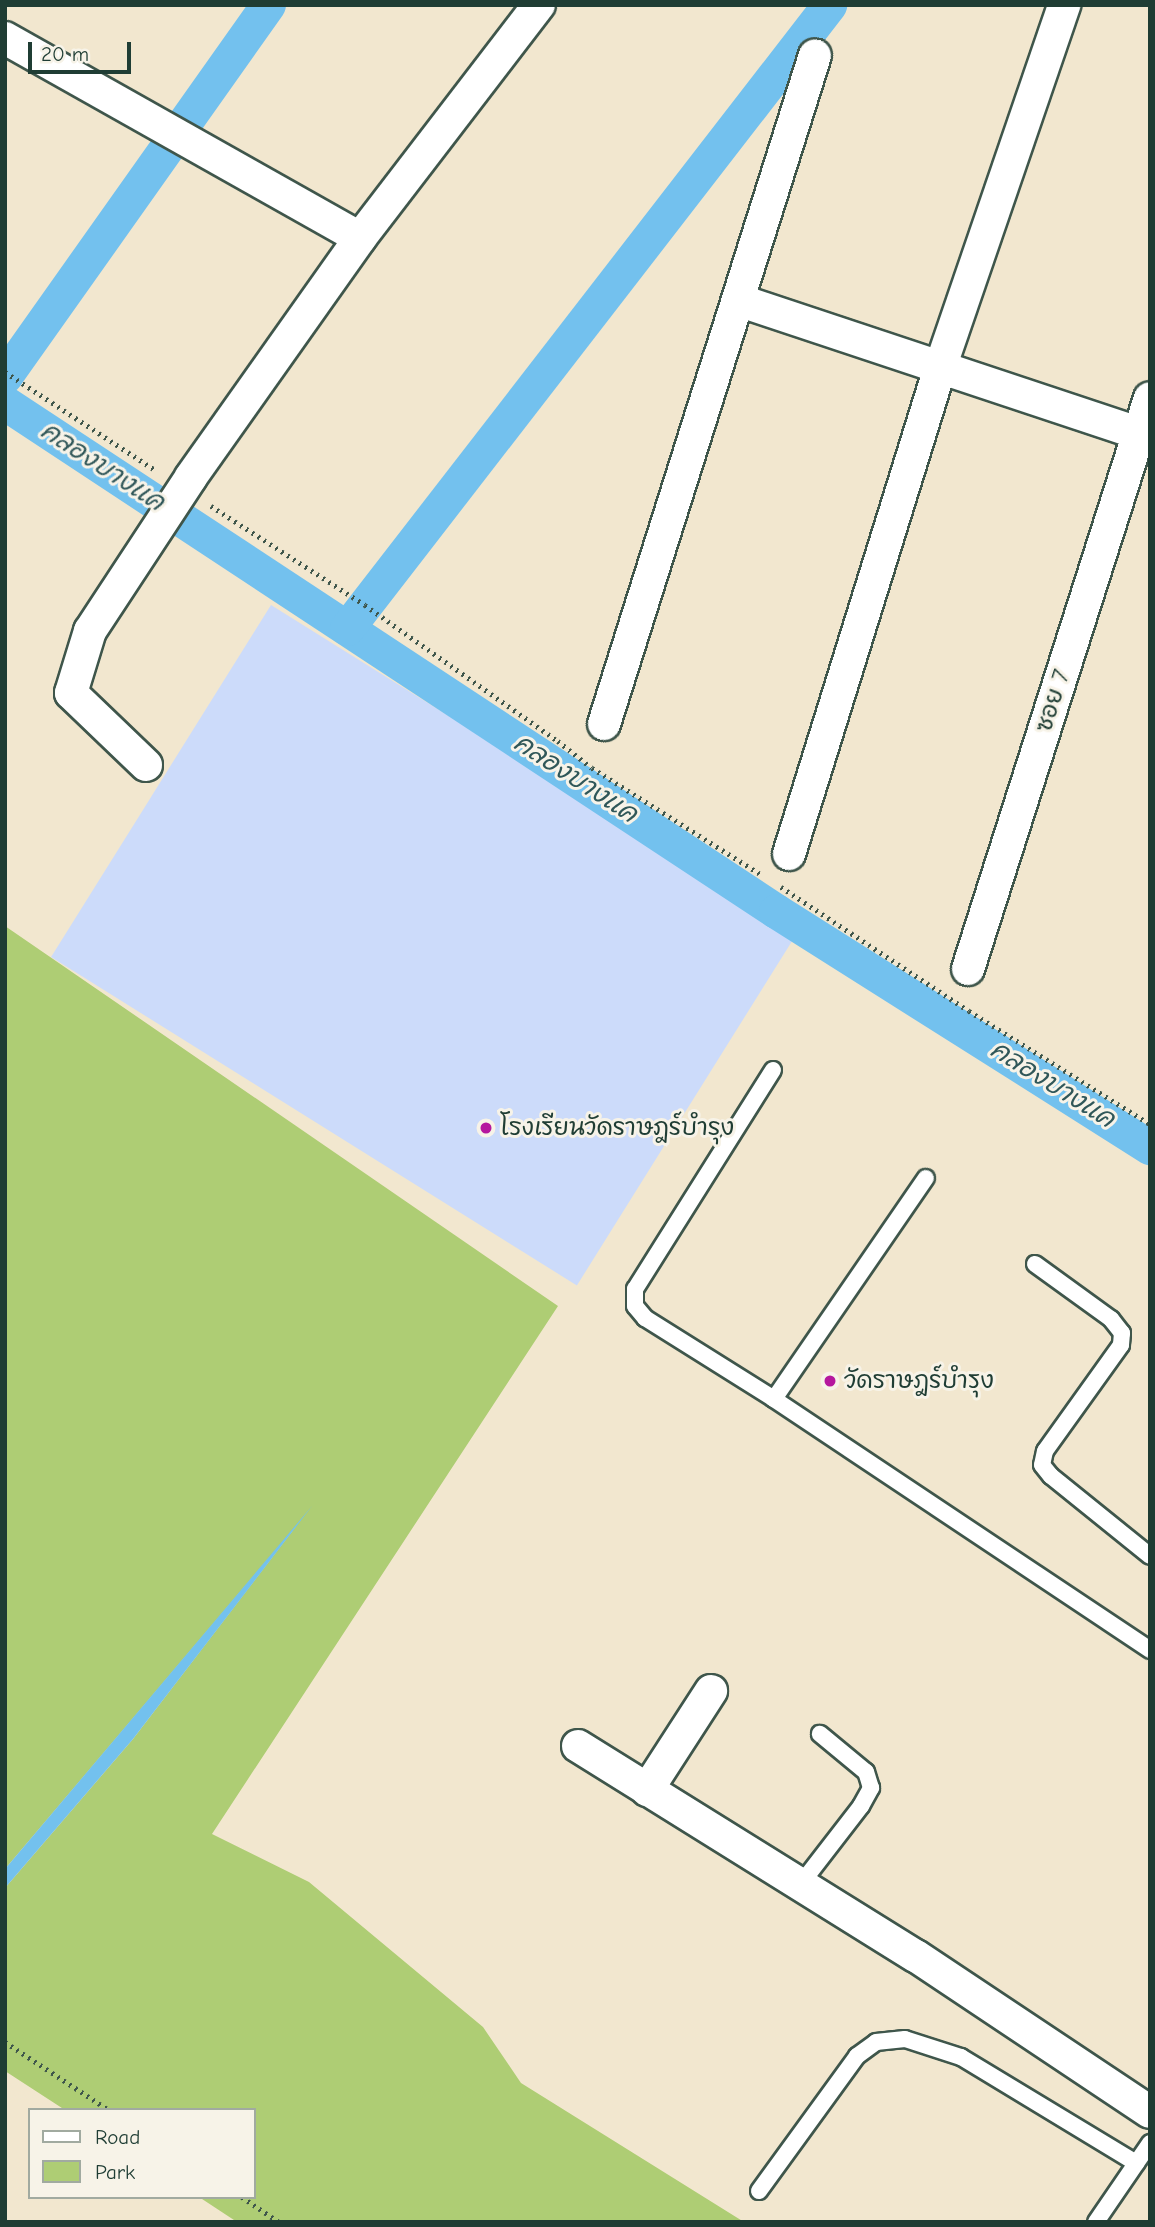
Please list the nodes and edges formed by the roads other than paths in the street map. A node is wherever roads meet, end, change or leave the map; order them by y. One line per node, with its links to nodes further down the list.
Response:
1 (539, 5): 5 (street)
2 (1064, 5): 7 (street)
3 (5, 38): 5 (street)
4 (815, 55): 6 (street)
5 (360, 238): 11 (street)
6 (738, 300): 7 (street); 10 (street)
7 (940, 368): 9 (street); 12 (street)
8 (1150, 398): 9 (street, ซอย 7)
9 (1144, 435): 13 (street, ซอย 7)
10 (604, 724)
11 (146, 765)
12 (789, 854)
13 (968, 969)
14 (773, 1070): 17 (lane)
15 (926, 1178): 17 (lane)
16 (1035, 1264): 18 (lane)
17 (774, 1399): 19 (lane)
18 (1150, 1556)
19 (1149, 1647)
20 (711, 1691): 23 (street)
21 (820, 1734): 24 (lane)
22 (578, 1746): 23 (street)
23 (648, 1790): 24 (street)
24 (800, 1885): 25 (street)
25 (1150, 2112)
26 (1150, 2143): 27 (lane)
27 (1136, 2163): 28 (lane); 29 (lane)
28 (759, 2191)
29 (1096, 2222)

